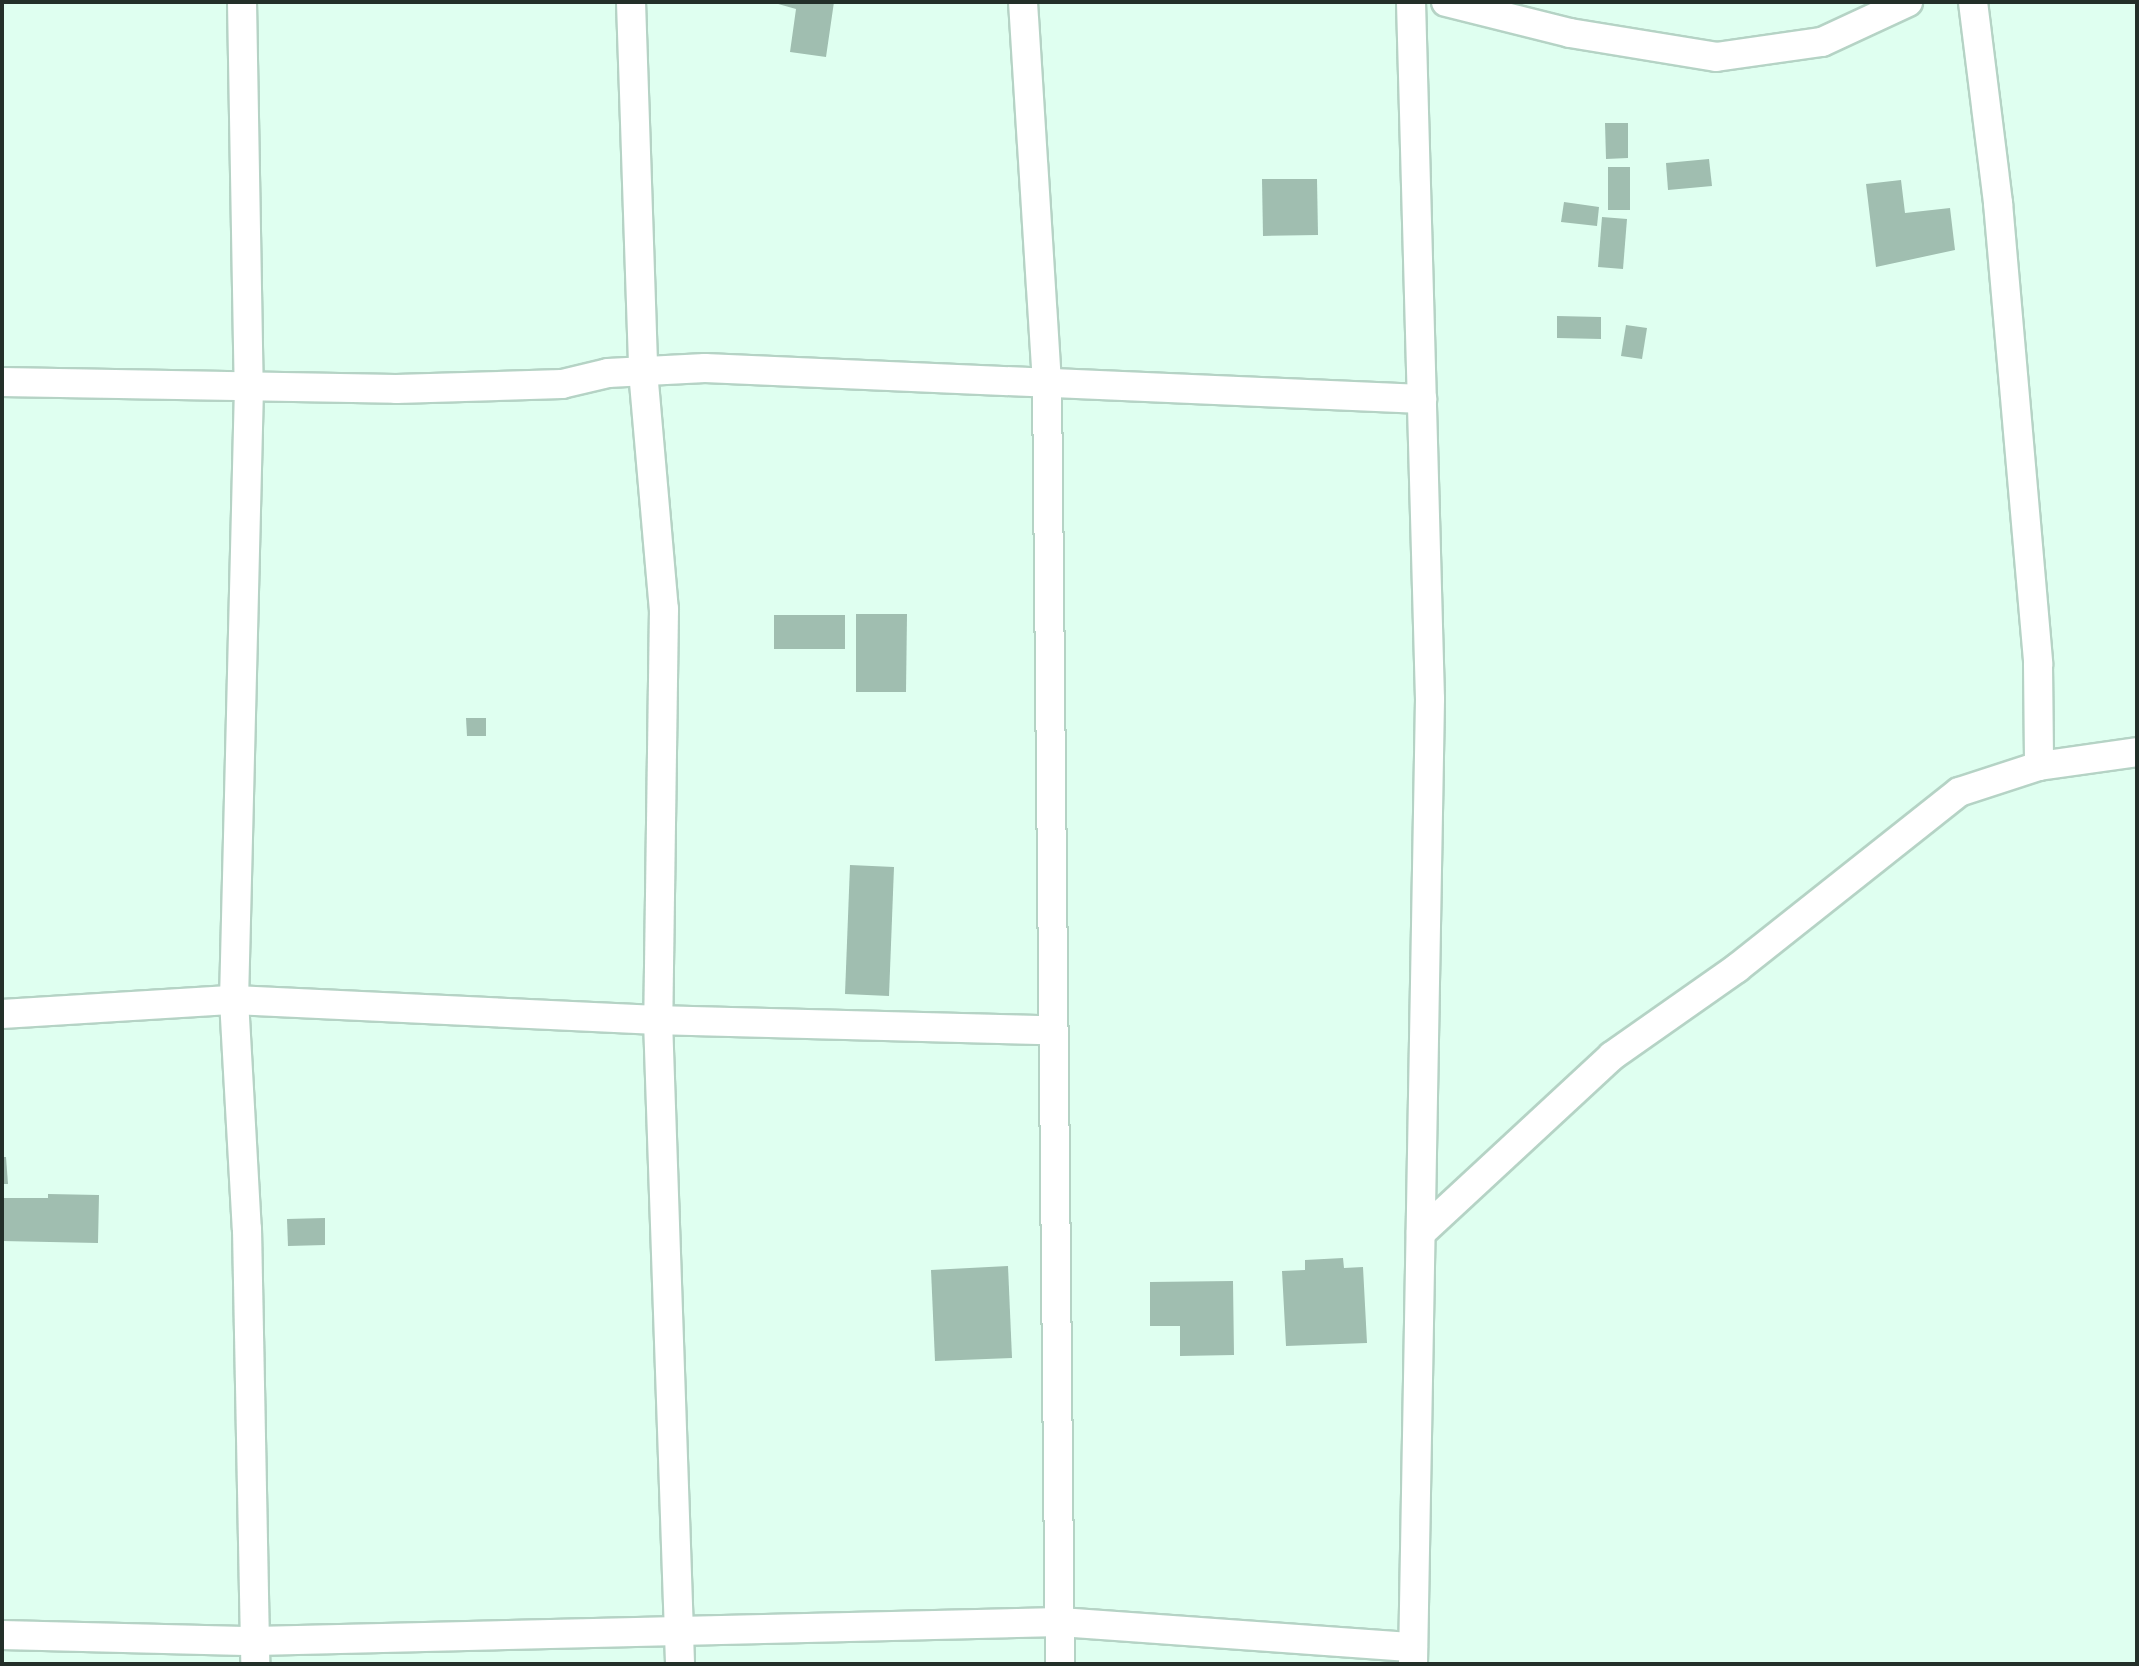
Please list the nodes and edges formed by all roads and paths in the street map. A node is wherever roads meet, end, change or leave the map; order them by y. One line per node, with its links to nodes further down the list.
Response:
1 (242, 2): 11 (street)
2 (631, 2): 8 (street)
3 (1023, 2): 10 (street)
4 (1411, 2): 12 (street)
5 (1446, 2): 6 (street)
6 (1908, 2)
7 (1973, 2): 14 (street)
8 (643, 371): 10 (street); 11 (street); 17 (street)
9 (2, 382): 11 (street)
10 (1047, 383): 12 (street); 18 (street)
11 (249, 387): 15 (street)
12 (1422, 399): 19 (street)
13 (2137, 752): 14 (street)
14 (2039, 766): 19 (street)
15 (234, 1000): 16 (street); 17 (street); 23 (street)
16 (2, 1014)
17 (658, 1020): 18 (street); 21 (street)
18 (1053, 1030): 20 (street)
19 (1421, 1233): 24 (street)
20 (1060, 1622): 21 (street); 24 (street); 26 (street)
21 (680, 1634): 23 (street); 25 (street)
22 (2, 1635): 23 (street)
23 (255, 1653)
24 (1413, 1656)
25 (680, 1664)
26 (1060, 1664)

